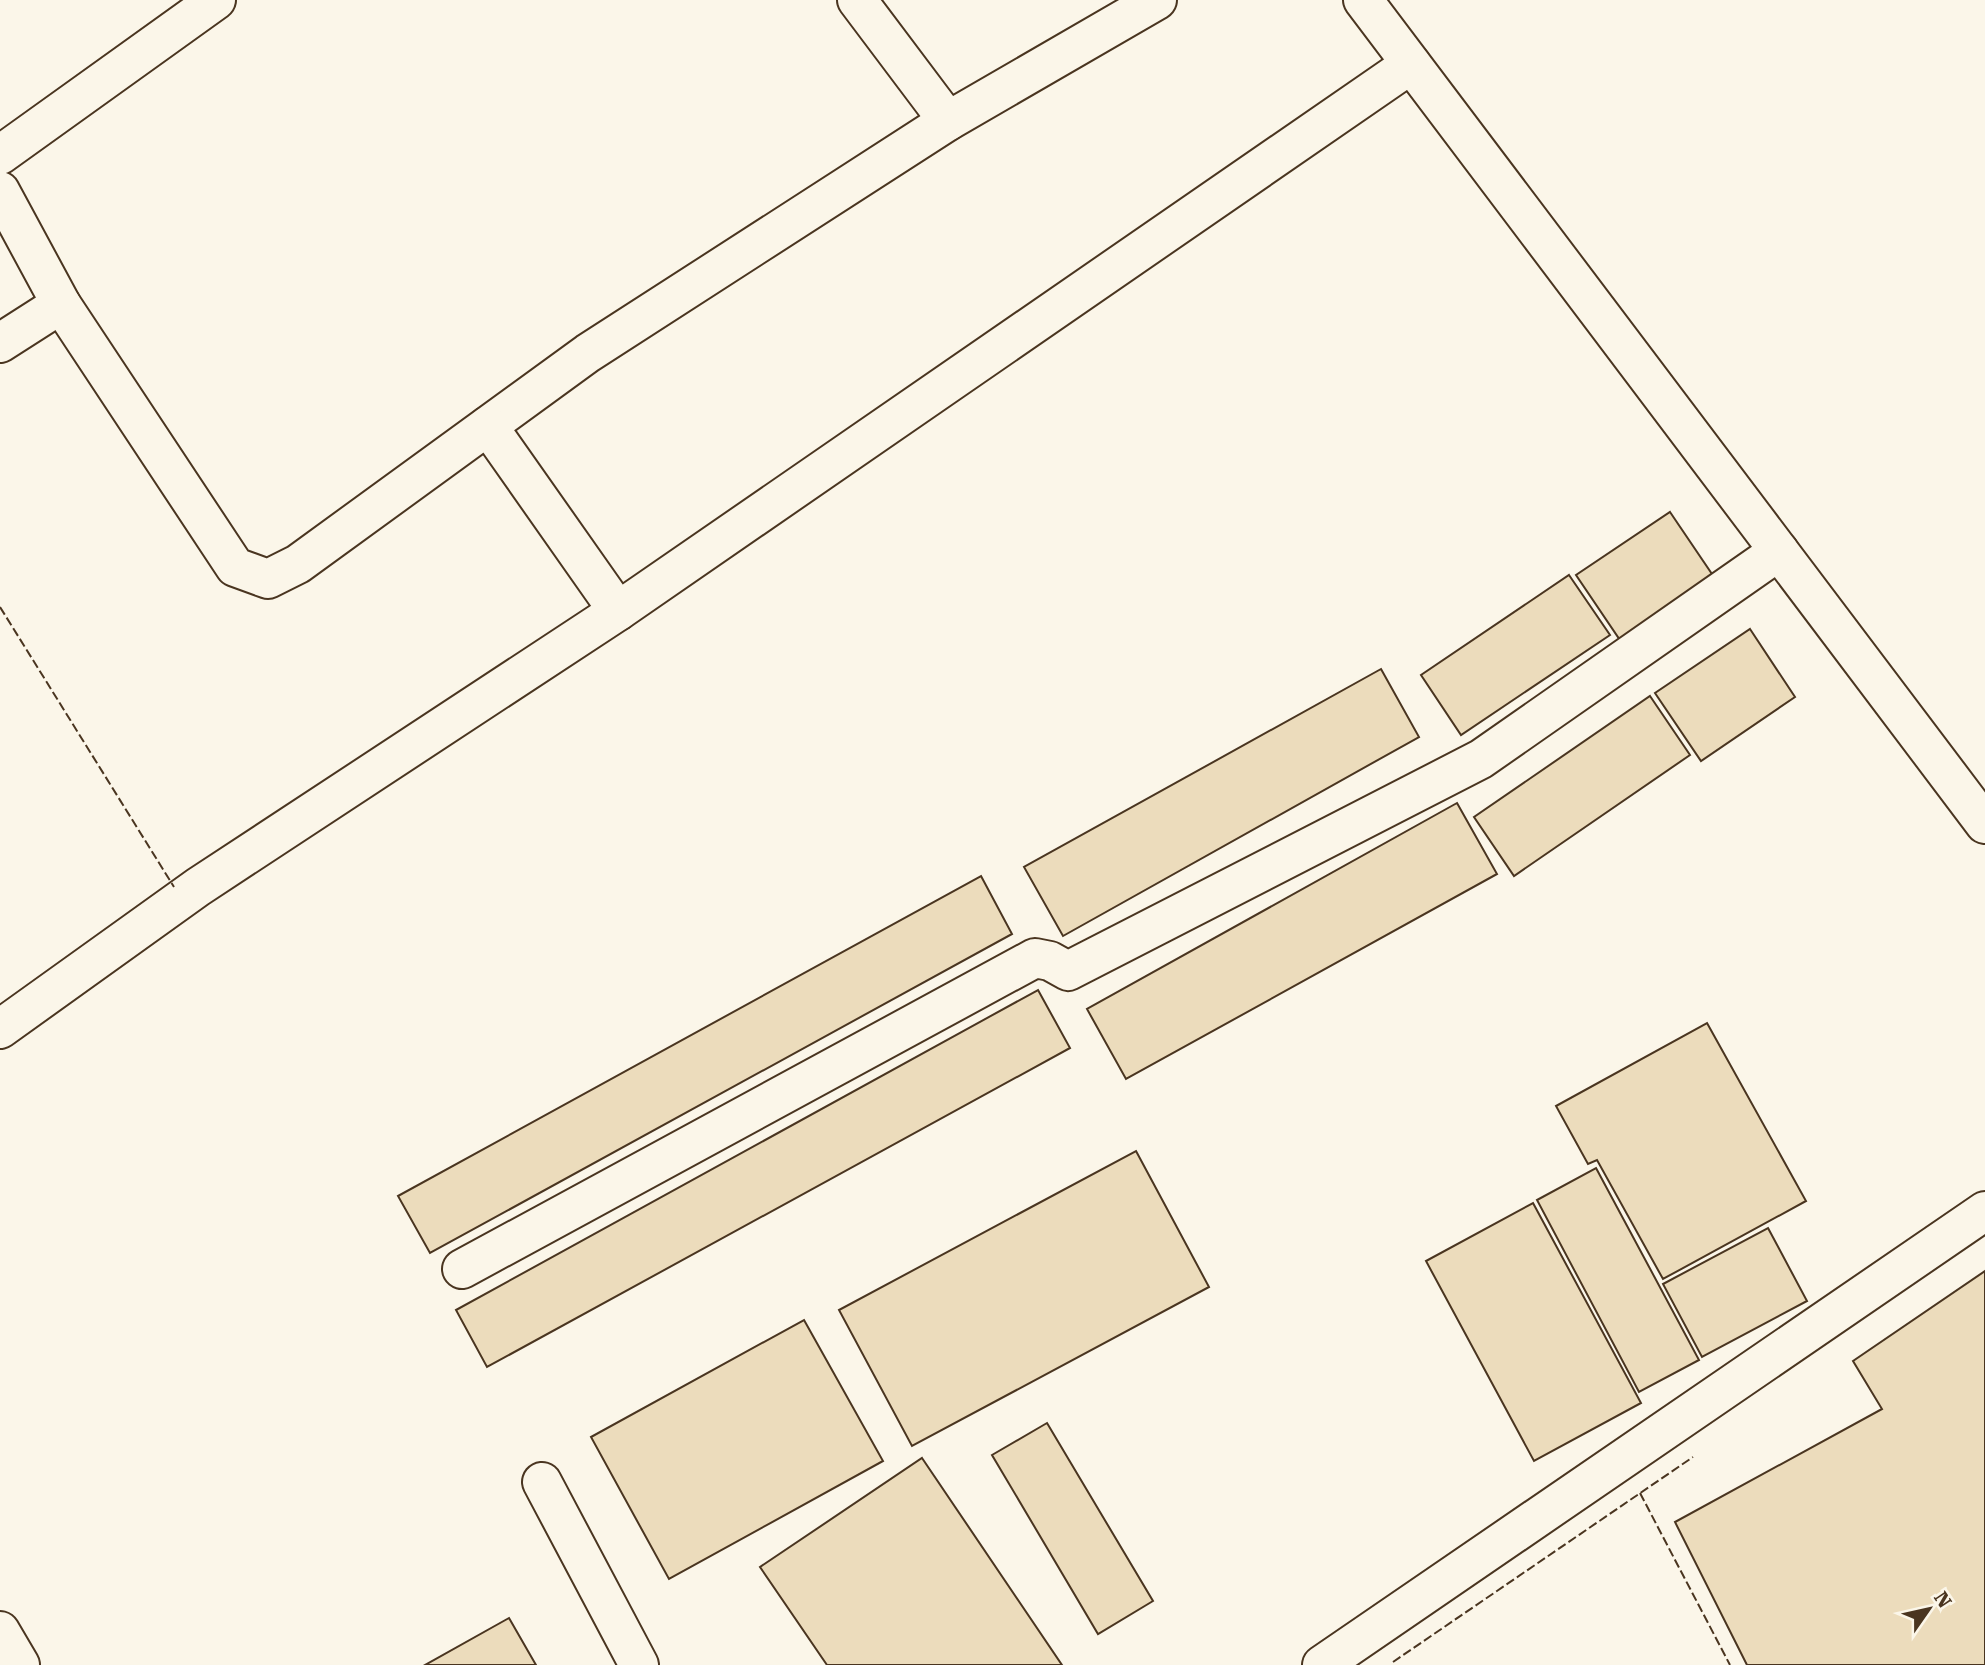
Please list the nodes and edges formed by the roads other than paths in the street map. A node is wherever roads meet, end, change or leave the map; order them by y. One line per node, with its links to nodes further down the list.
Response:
1 (216, 0): 7 (street)
2 (857, 0): 6 (street)
3 (1157, 0): 6 (street)
4 (1363, 0): 5 (street)
5 (1411, 64): 12 (street); 13 (street)
6 (947, 121): 11 (street)
7 (0, 155)
8 (0, 191): 9 (street)
9 (61, 304): 10 (street); 11 (street)
10 (0, 343)
11 (488, 426): 13 (street)
12 (1779, 551): 14 (street); 17 (street)
13 (618, 611): 15 (street)
14 (1985, 824)
15 (0, 1029)
16 (1985, 1211): 22 (street)
17 (462, 1269)
18 (542, 1482): 21 (street)
19 (0, 1631): 20 (street)
20 (20, 1665)
21 (639, 1665)
22 (1322, 1665)

